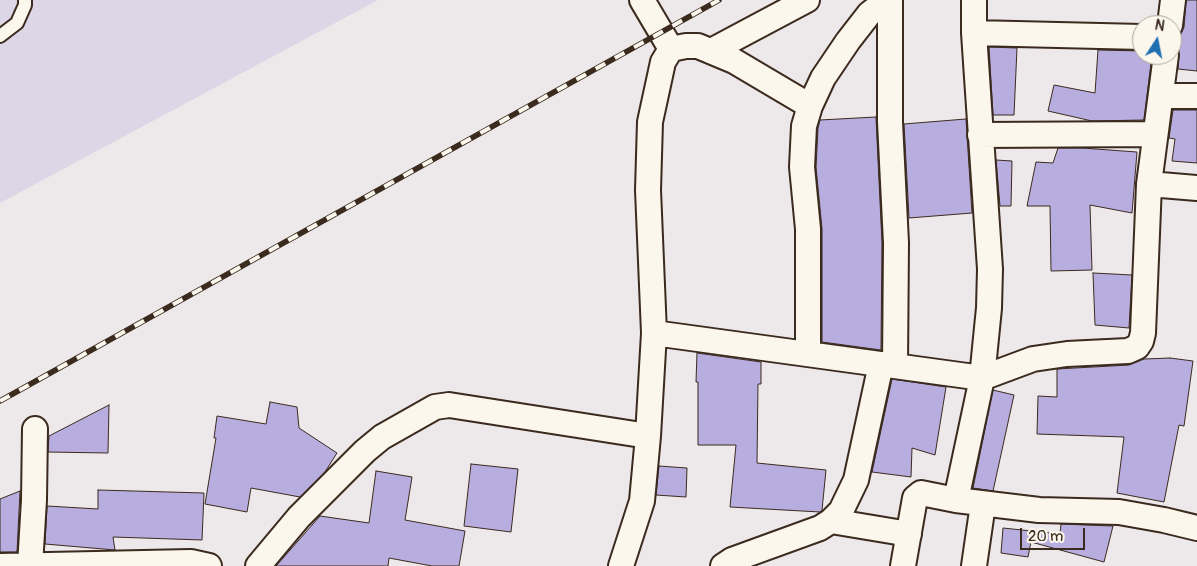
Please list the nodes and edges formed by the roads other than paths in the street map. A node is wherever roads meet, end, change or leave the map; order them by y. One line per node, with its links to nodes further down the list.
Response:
1 (25, 0): 9 (lane)
2 (642, 0): 11 (street)
3 (807, 0): 12 (street)
4 (889, 0): 16 (street); 23 (street)
5 (974, 0): 8 (street)
6 (1173, 0): 7 (street)
7 (1171, 15)
8 (974, 34): 10 (street); 17 (street)
9 (0, 36)
10 (1132, 37)
11 (671, 50): 12 (street); 21 (street)
12 (711, 51): 16 (street)
13 (1165, 65): 14 (street)
14 (1160, 96): 15 (street); 18 (street)
15 (1197, 96)
16 (810, 106): 22 (street)
17 (980, 134): 18 (street); 24 (street)
18 (1155, 134): 19 (street)
19 (1149, 184): 20 (street); 24 (street)
20 (1197, 188)
21 (654, 333): 22 (street); 26 (street)
22 (808, 354): 23 (street)
23 (888, 365): 24 (street); 29 (street)
24 (982, 378): 27 (street)
25 (35, 429): 32 (street)
26 (648, 436): 35 (street); 36 (street)
27 (956, 500): 28 (street); 31 (street)
28 (983, 504): 30 (street); 39 (street)
29 (831, 521): 31 (street); 37 (street)
30 (1197, 528)
31 (909, 534): 38 (street)
32 (30, 565): 33 (street); 34 (street)
33 (0, 566)
34 (209, 566)
35 (258, 566)
36 (621, 566)
37 (723, 566)
38 (903, 566)
39 (974, 566)

